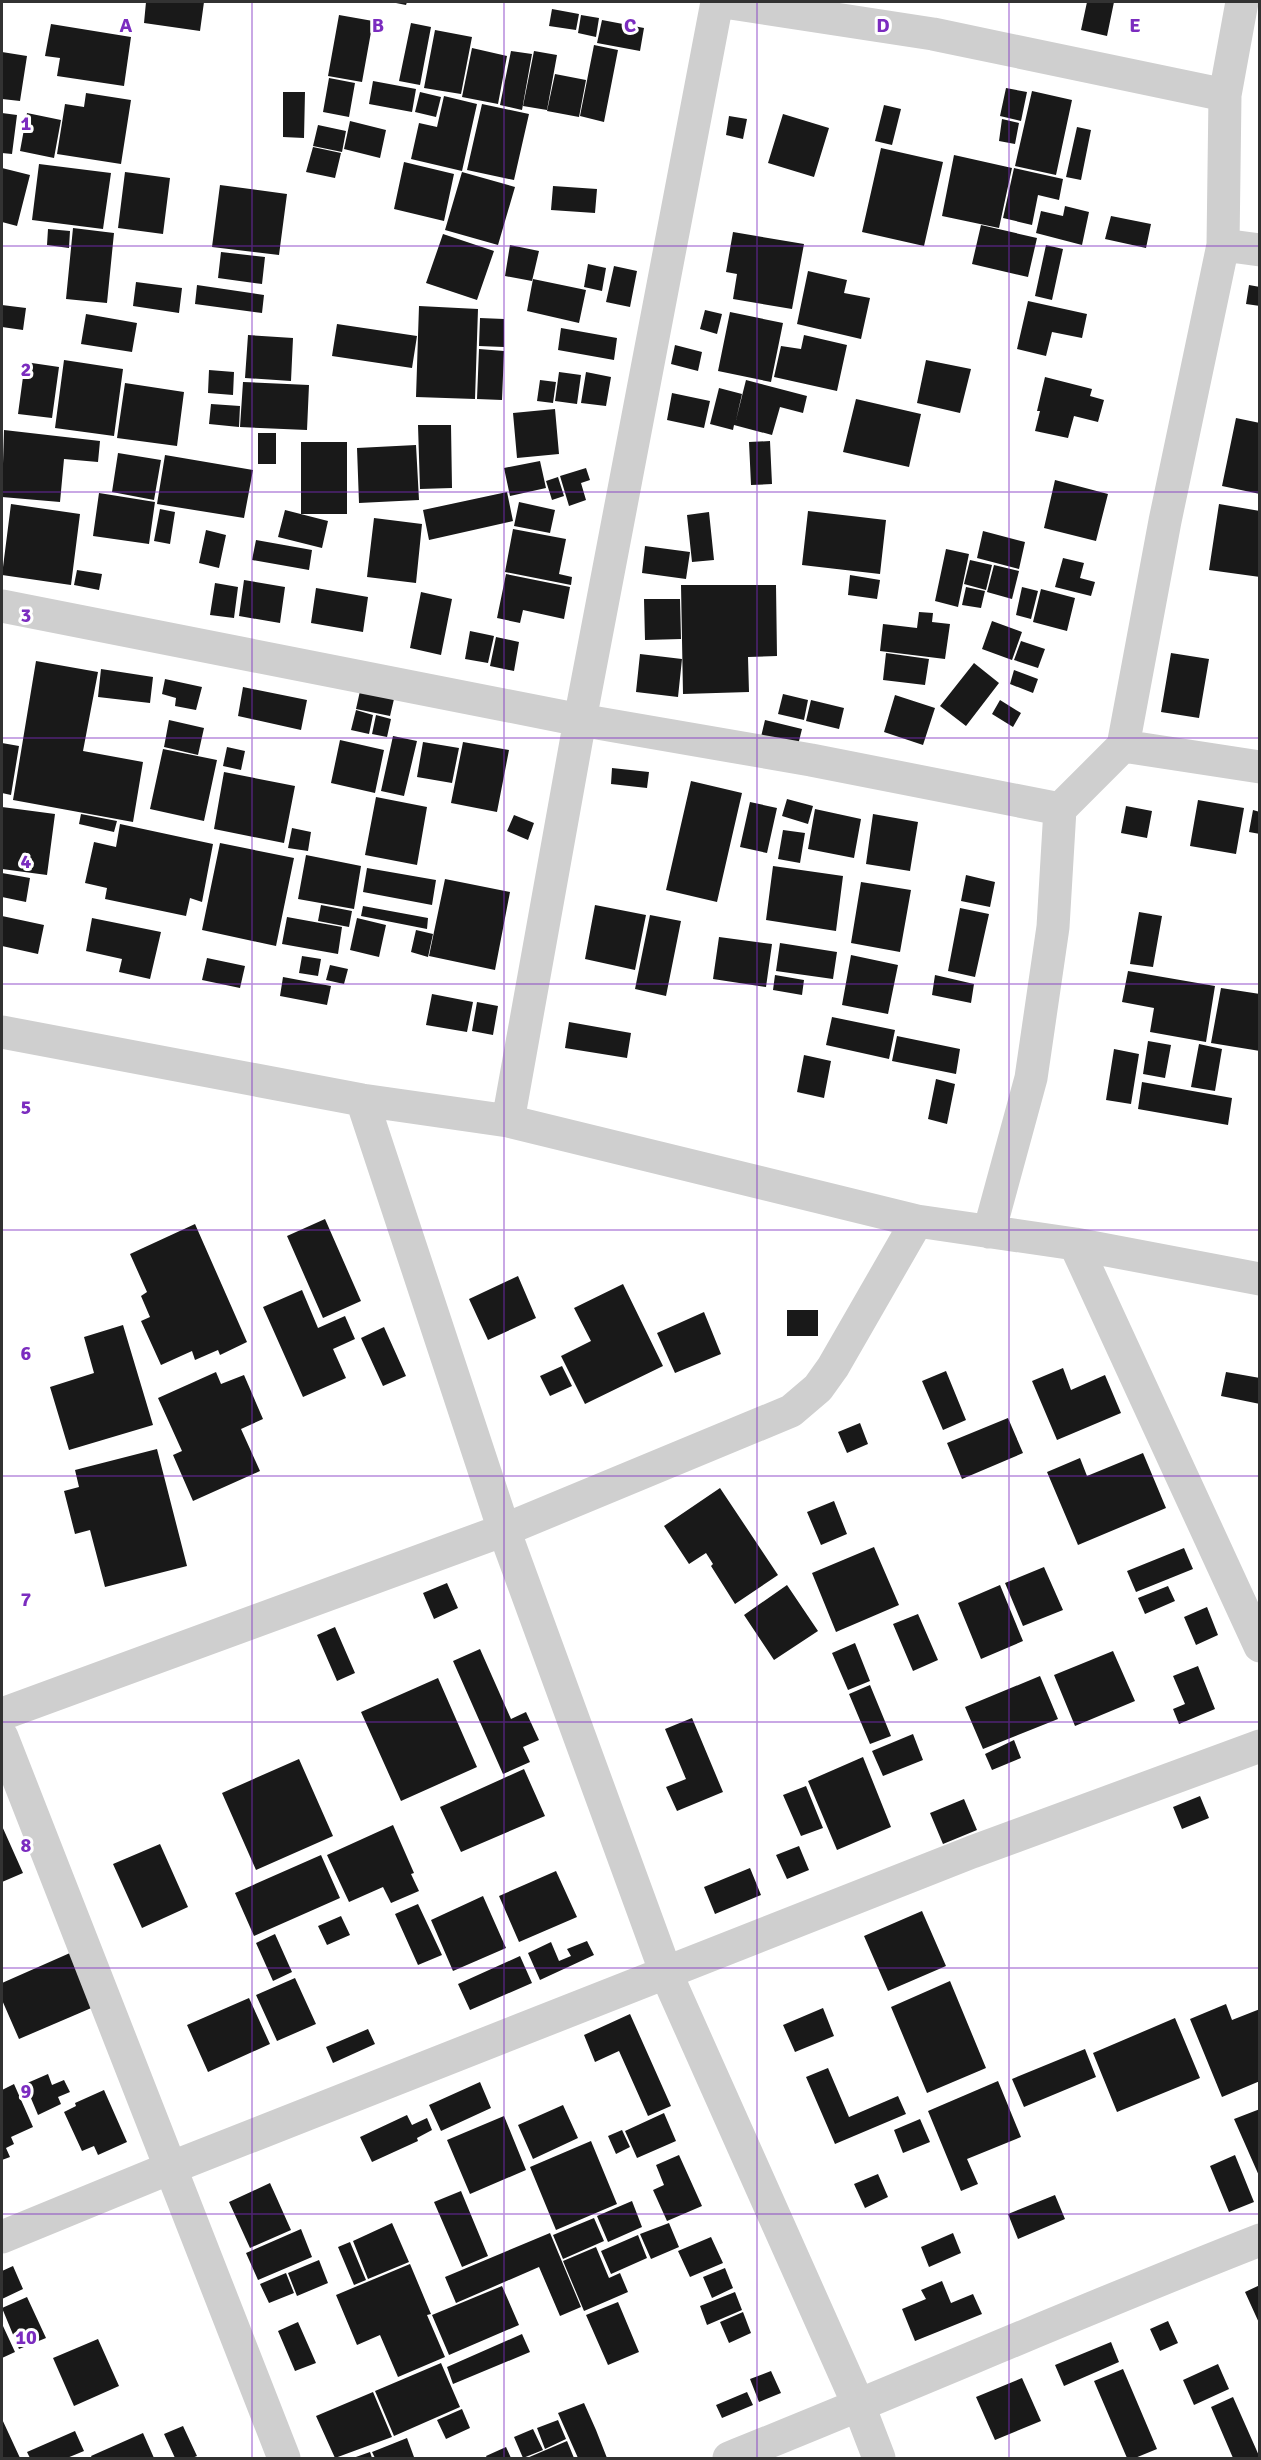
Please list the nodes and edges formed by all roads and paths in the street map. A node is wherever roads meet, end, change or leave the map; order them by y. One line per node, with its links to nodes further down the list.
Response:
1 (717, 2): 8 (street)
2 (724, 2): 4 (street)
3 (1242, 2): 4 (street)
4 (1225, 95): 5 (street)
5 (1223, 245): 6 (street); 9 (street)
6 (1260, 250)
7 (2, 606): 8 (street)
8 (580, 720): 11 (street); 14 (street)
9 (1123, 746): 10 (street); 11 (street)
10 (1260, 767)
11 (1060, 809): 16 (street)
12 (2, 1032): 13 (street)
13 (362, 1100): 14 (street); 19 (street)
14 (508, 1121): 15 (street)
15 (917, 1221): 16 (street); 19 (street)
16 (989, 1232): 17 (street)
17 (1075, 1244): 18 (street); 20 (street)
18 (1260, 1279)
19 (504, 1530): 21 (street); 24 (street)
20 (1260, 1646)
21 (2, 1714)
22 (2, 1737): 25 (street)
23 (1260, 1746): 24 (street)
24 (666, 1974): 25 (street); 28 (street)
25 (170, 2168): 26 (street); 29 (street)
26 (2, 2237)
27 (1260, 2240): 28 (street)
28 (859, 2406): 30 (street); 31 (street)
29 (284, 2458)
30 (729, 2458)
31 (879, 2458)

